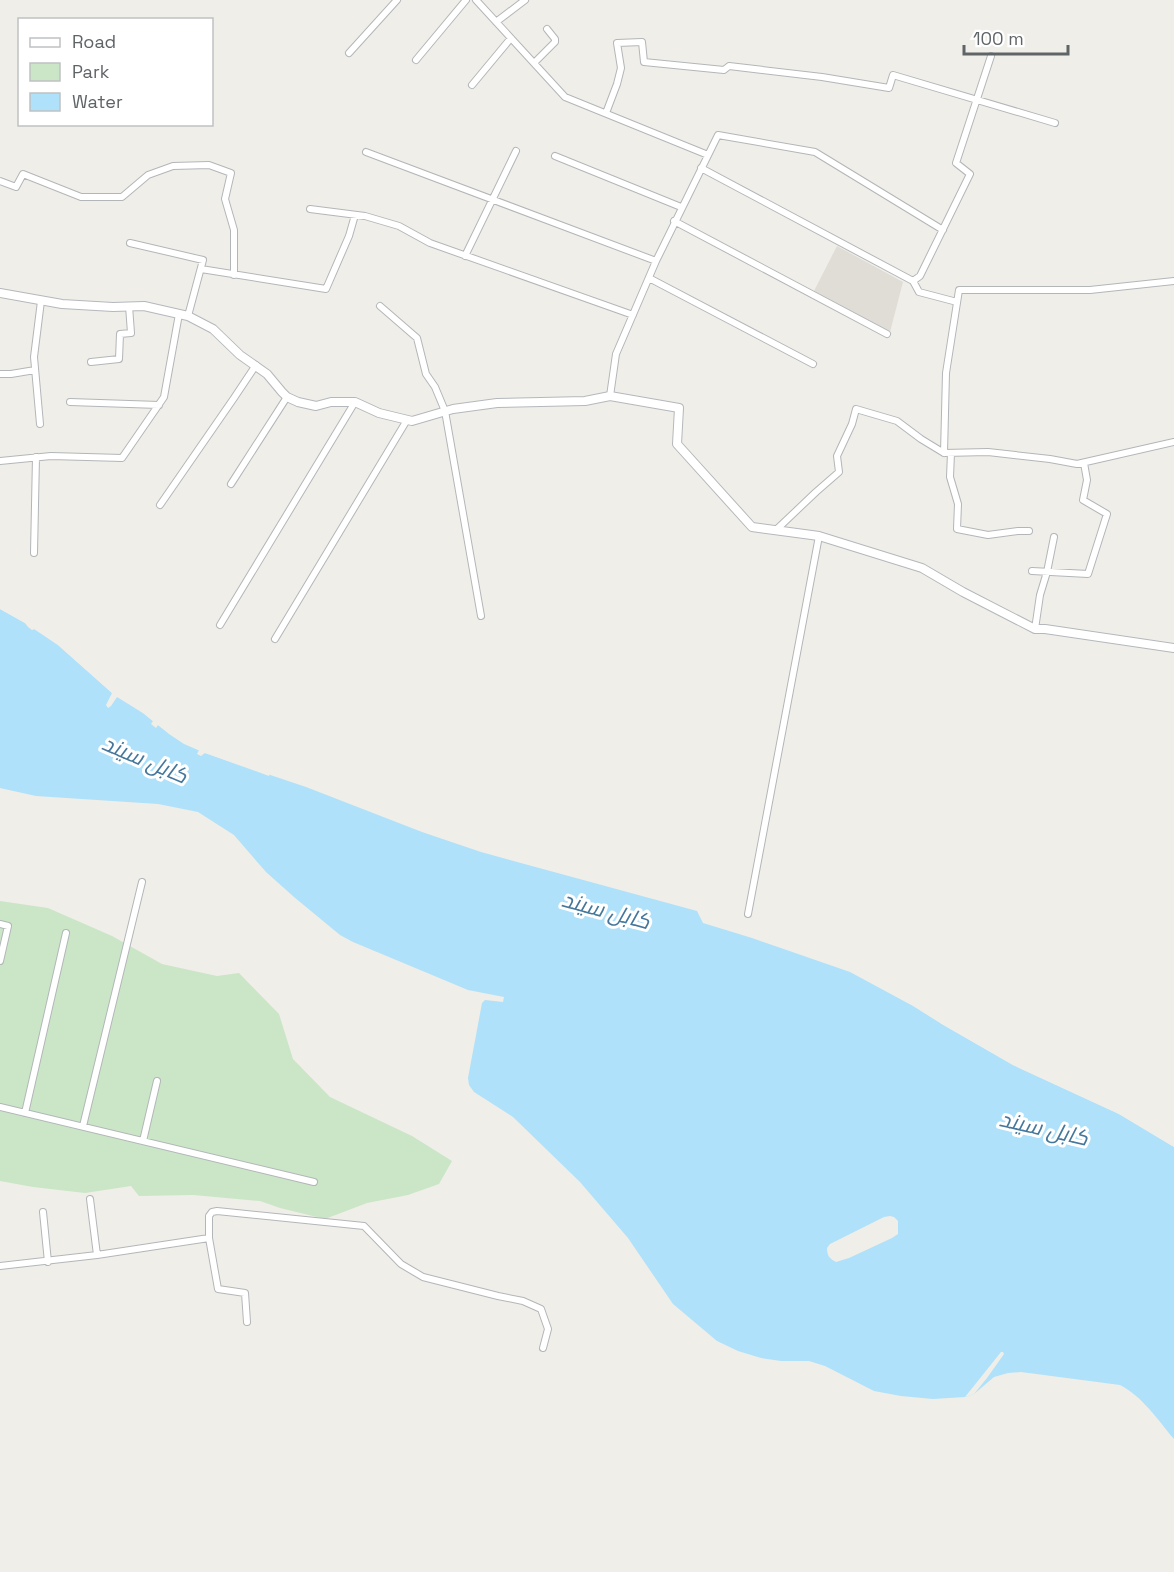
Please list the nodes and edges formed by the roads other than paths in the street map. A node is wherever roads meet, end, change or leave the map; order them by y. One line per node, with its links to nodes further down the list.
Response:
1 (397, 0): 8 (street)
2 (466, 0): 10 (street)
3 (476, 0): 5 (street)
4 (525, 0): 5 (street)
5 (496, 22): 7 (street)
6 (547, 29): 11 (street)
7 (511, 38): 11 (street); 12 (street)
8 (350, 53)
9 (991, 56): 13 (street)
10 (416, 60)
11 (534, 63): 14 (street)
12 (472, 85)
13 (977, 100): 14 (street); 15 (street); 27 (street)
14 (606, 113): 18 (street)
15 (1055, 123)
16 (366, 152): 22 (street)
17 (516, 152): 22 (street)
18 (708, 155): 20 (street); 27 (street)
19 (555, 156): 23 (street)
20 (701, 168): 23 (street); 34 (street)
21 (0, 182): 32 (street)
22 (493, 199): 29 (street); 30 (street)
23 (681, 207): 26 (street)
24 (310, 209): 25 (street)
25 (355, 215): 29 (street); 32 (street)
26 (674, 222): 30 (street); 43 (street)
27 (943, 230): 34 (street)
28 (130, 243): 31 (street)
29 (465, 256): 42 (street)
30 (656, 261): 33 (street)
31 (201, 269): 32 (street); 41 (street)
32 (234, 274)
33 (649, 278): 42 (street); 45 (street)
34 (913, 281): 38 (street)
35 (1174, 281): 38 (street)
36 (0, 293): 37 (street)
37 (41, 301): 39 (street); 47 (street)
38 (957, 302): 58 (street)
39 (129, 306): 41 (street); 44 (street)
40 (380, 306): 54 (street)
41 (184, 315): 46 (street); 53 (street)
42 (633, 315): 49 (street)
43 (887, 334)
44 (91, 362)
45 (813, 364)
46 (256, 365): 50 (street); 63 (street)
47 (35, 370): 48 (street); 56 (street)
48 (0, 374)
49 (610, 396): 54 (street); 64 (street)
50 (287, 397): 52 (street); 62 (street)
51 (70, 402): 53 (street)
52 (354, 402): 55 (street); 72 (street)
53 (159, 405): 59 (street)
54 (445, 411): 55 (street); 71 (street)
55 (407, 420): 74 (street)
56 (40, 424)
57 (1174, 442): 61 (street)
58 (948, 453): 61 (street); 64 (street); 65 (street)
59 (36, 457): 60 (street); 68 (street)
60 (0, 461)
61 (1084, 463): 70 (street)
62 (231, 484)
63 (160, 505)
64 (776, 530): 66 (street)
65 (1029, 531)
66 (819, 536): 73 (street); 77 (street)
67 (1054, 537): 70 (street)
68 (34, 553)
69 (1032, 571): 70 (street)
70 (1047, 572): 73 (street)
71 (481, 616)
72 (220, 625)
73 (1035, 629): 75 (street)
74 (275, 639)
75 (1174, 648)
76 (142, 882): 84 (street)
77 (748, 914)
78 (0, 924): 80 (street)
79 (66, 933): 83 (street)
80 (0, 961)
81 (157, 1081): 85 (street)
82 (0, 1107): 83 (street)
83 (25, 1113): 84 (street)
84 (83, 1126): 85 (street)
85 (143, 1141): 86 (street)
86 (314, 1182)
87 (90, 1198): 90 (street)
88 (44, 1212): 91 (street)
89 (209, 1238): 90 (street); 93 (street); 94 (street)
90 (97, 1256): 91 (street)
91 (48, 1262): 92 (street)
92 (0, 1266)
93 (247, 1322)
94 (543, 1348)

